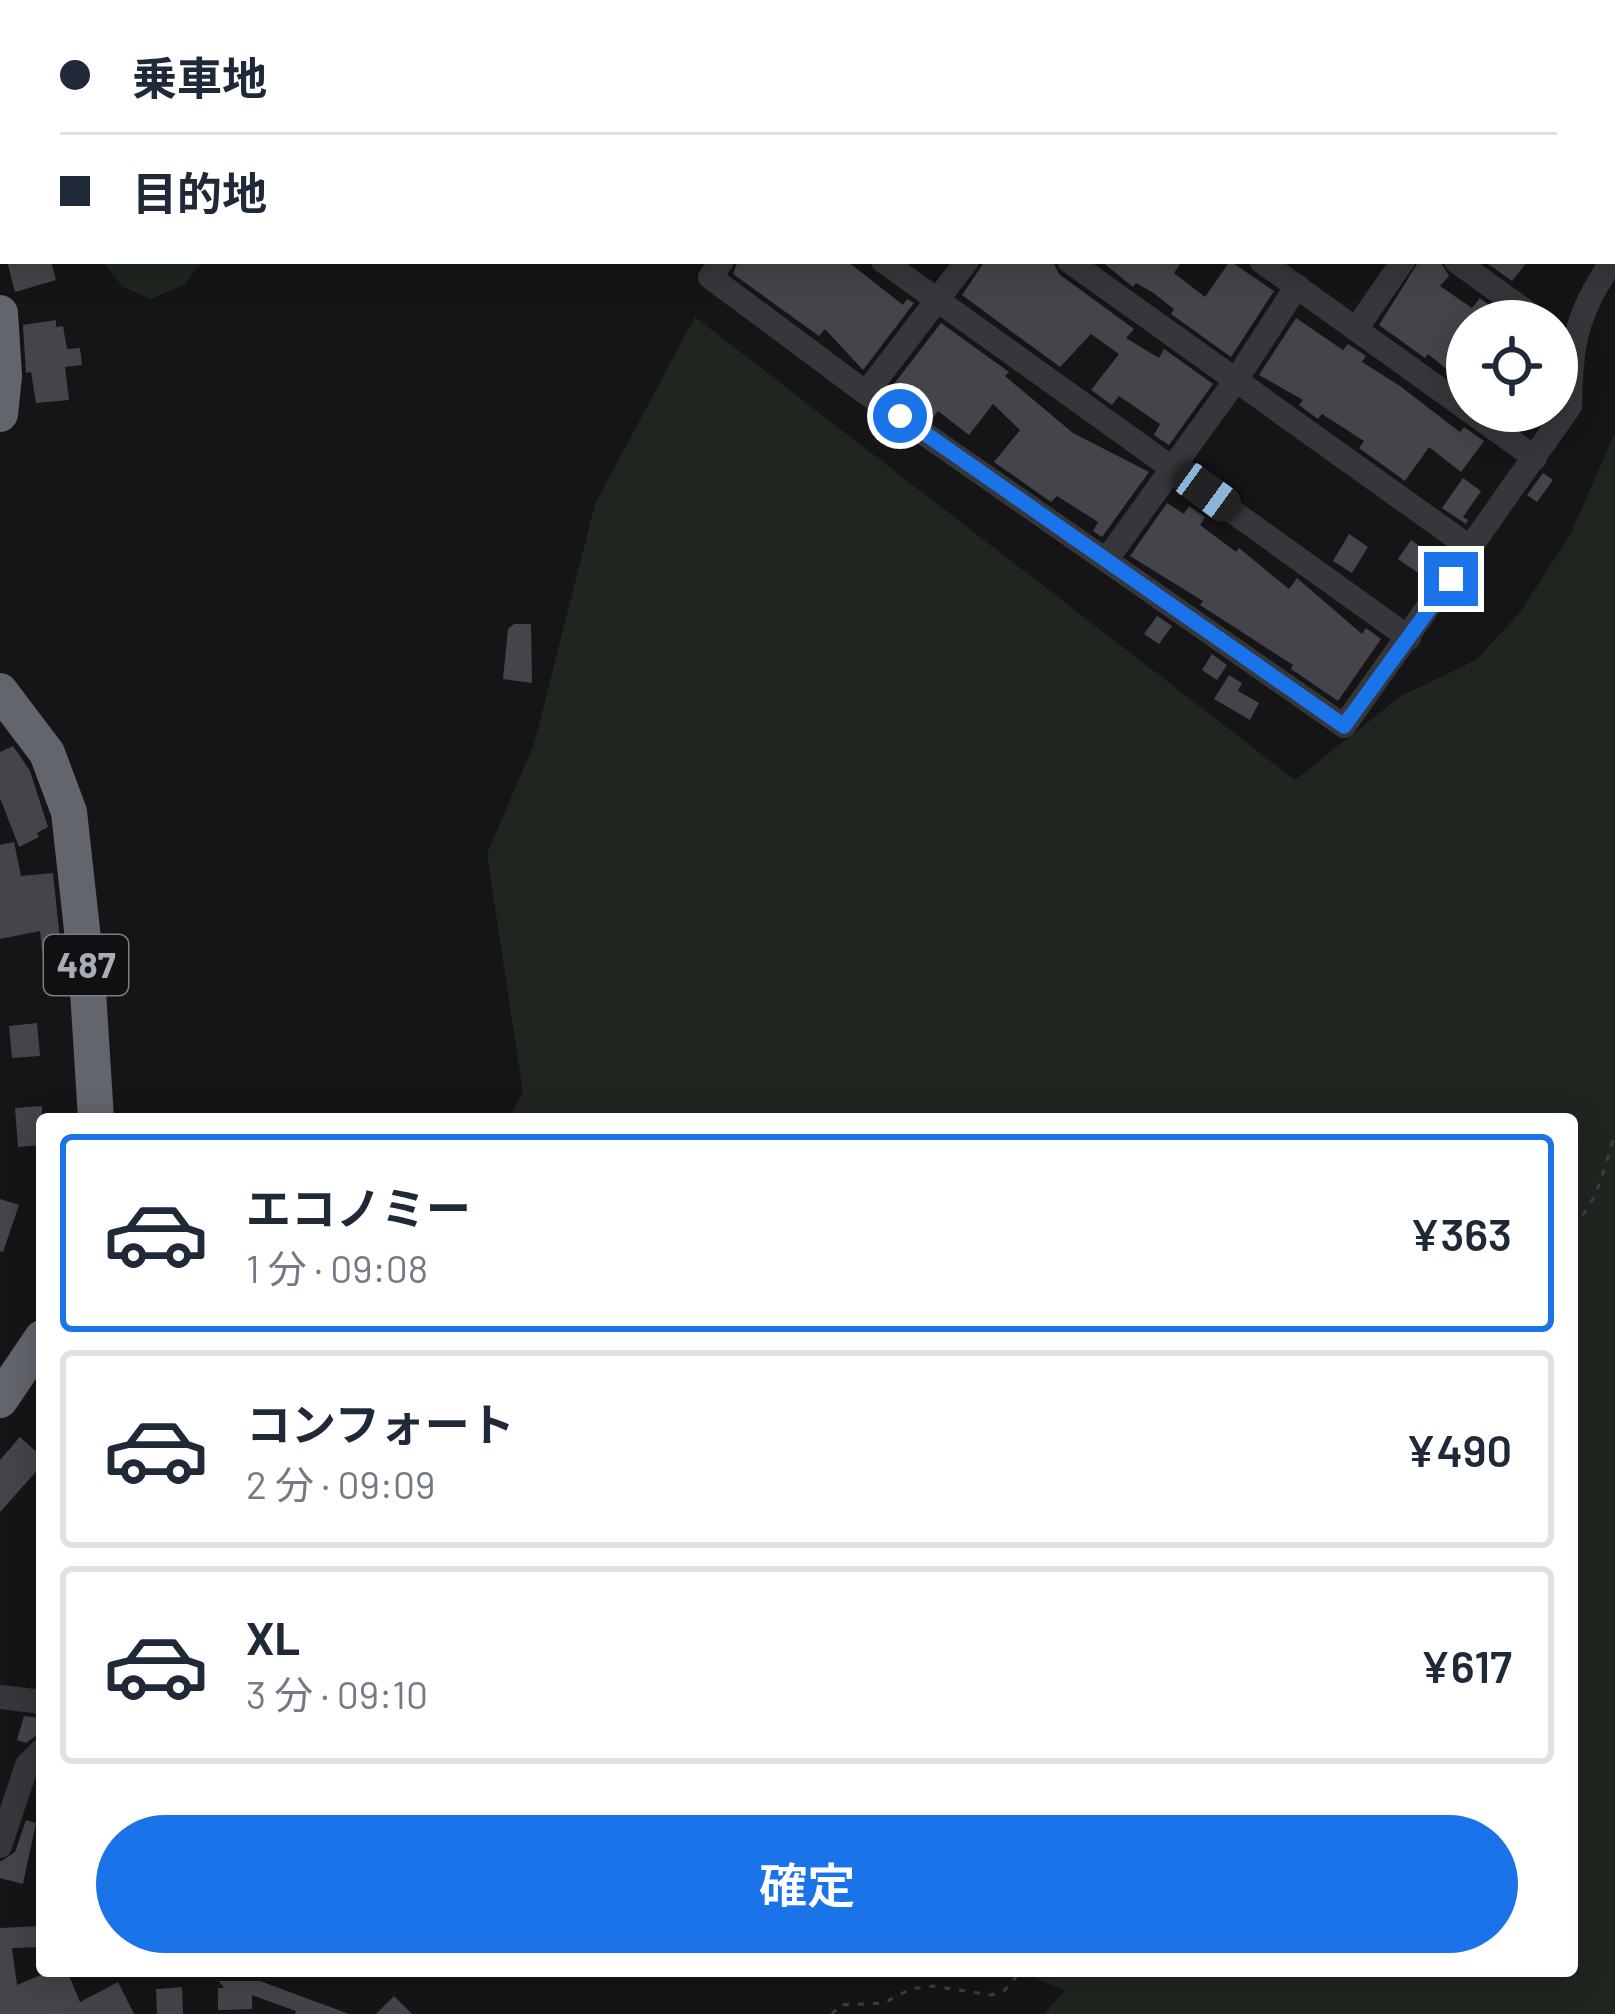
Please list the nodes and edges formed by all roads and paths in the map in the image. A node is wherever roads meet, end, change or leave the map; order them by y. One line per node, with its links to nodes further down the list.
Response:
1 (720, 264): 16 (street)
2 (887, 264): 11 (street)
3 (965, 264): 11 (street)
4 (1073, 264): 15 (street)
5 (1265, 264): 9 (street)
6 (1401, 264): 14 (street)
7 (1460, 264): 10 (street)
8 (1610, 264): 13 (street)
9 (1297, 286): 14 (street); 15 (street)
10 (1510, 300)
11 (938, 301): 16 (street); 22 (street)
12 (0, 313): 18 (highway)
13 (1578, 314)
14 (1356, 329): 17 (street)
15 (1236, 380): 22 (street); 23 (street)
16 (866, 393): 24 (street)
17 (1446, 394)
18 (0, 414)
19 (1499, 432): 21 (street)
20 (1552, 432): 21 (street)
21 (1535, 458): 23 (street)
22 (1173, 467): 24 (street); 25 (street)
23 (1472, 549): 25 (street)
24 (1107, 559): 25 (street)
25 (1408, 638)
26 (0, 691): 27 (highway, 487)
27 (96, 1113)
28 (1615, 1134): 29 (path)
29 (1578, 1221)
30 (36, 1347): 31 (highway)
31 (0, 1400)
32 (0, 1697): 33 (street)
33 (36, 1701)
34 (36, 1756): 35 (street)
35 (0, 1846)
36 (1016, 1977): 37 (path)
37 (832, 2014)

